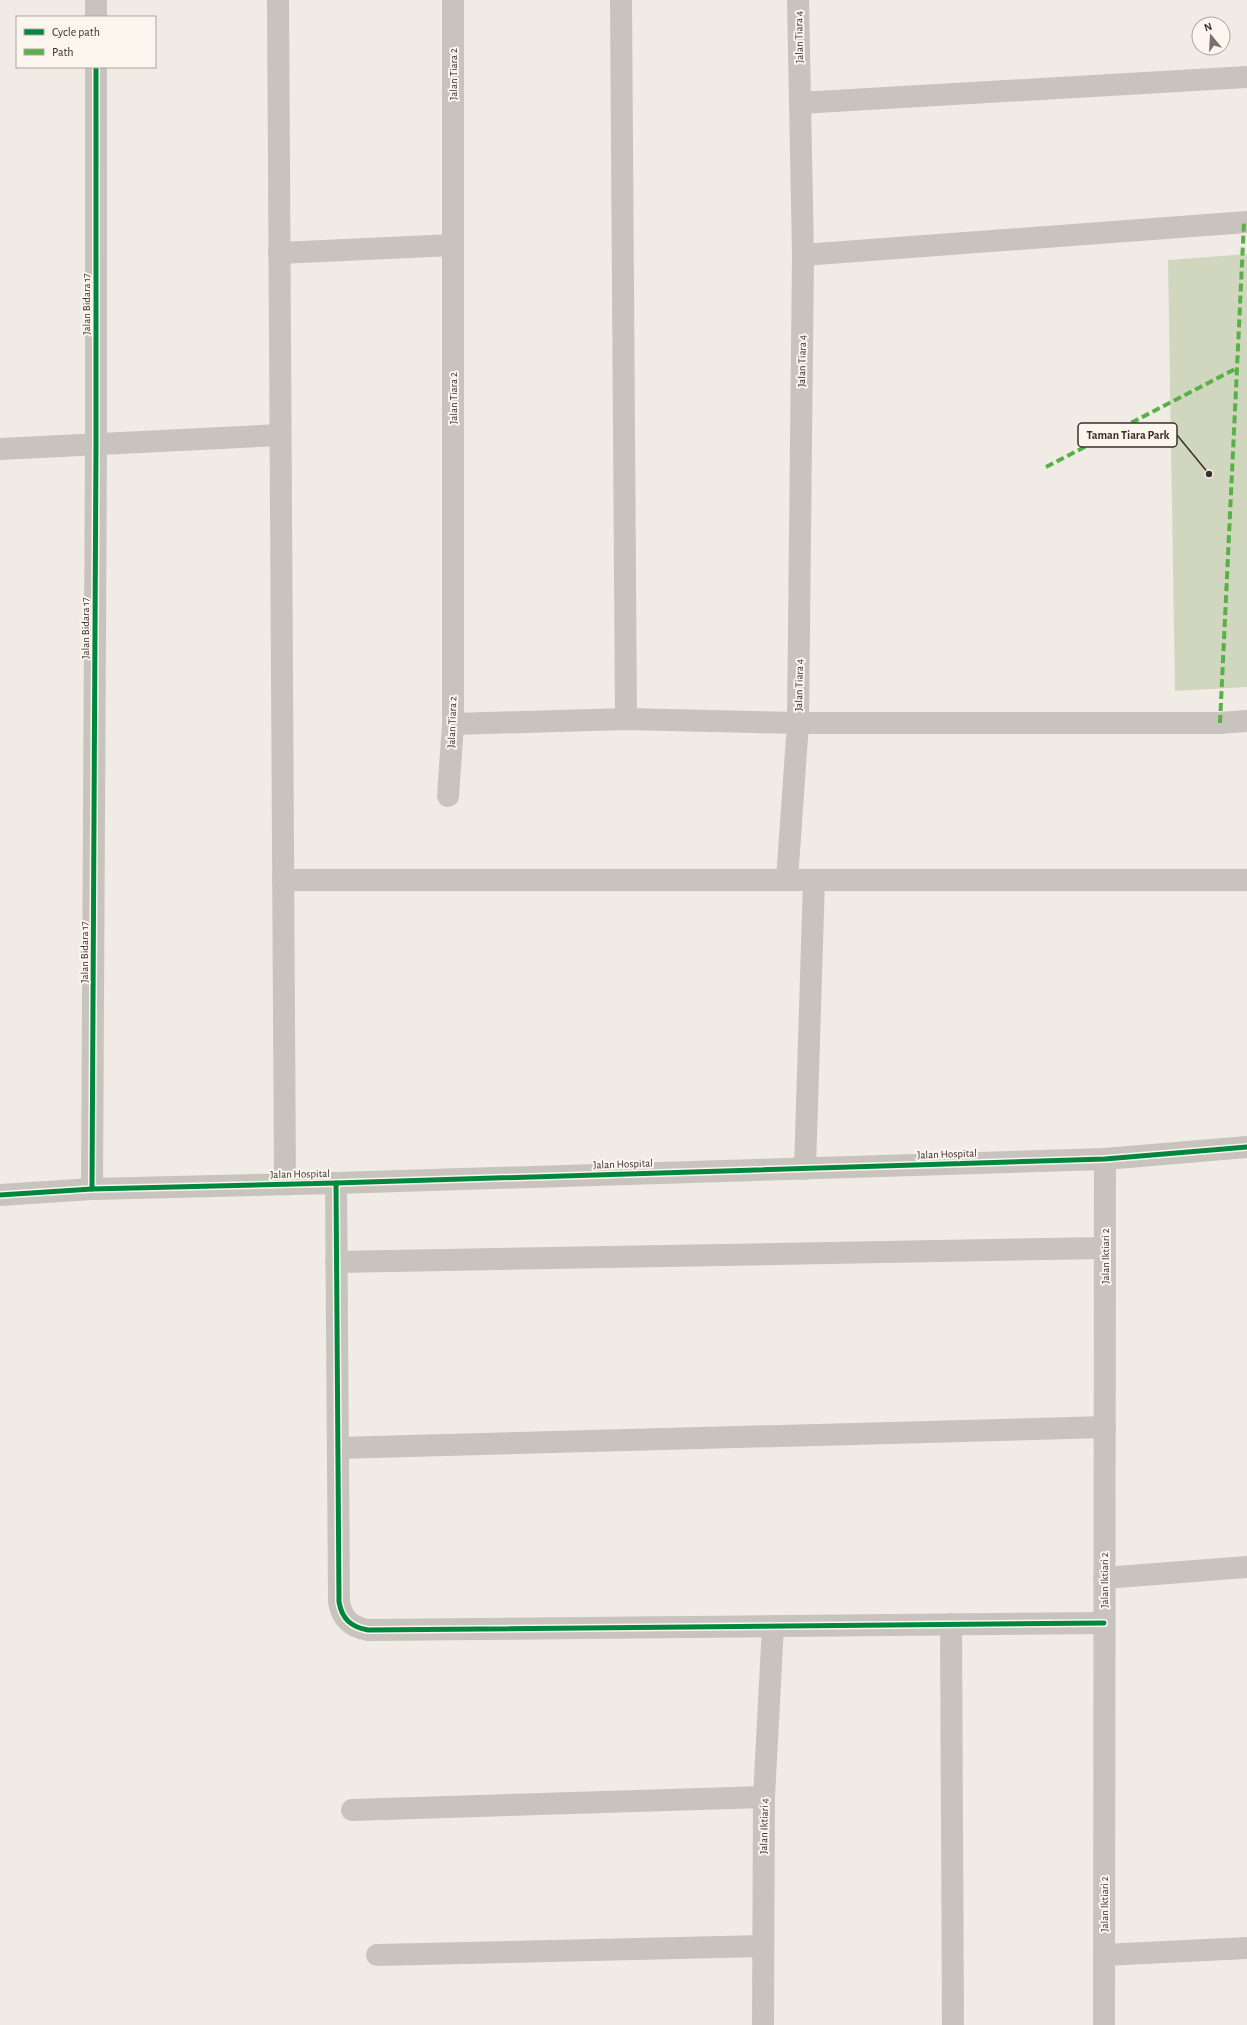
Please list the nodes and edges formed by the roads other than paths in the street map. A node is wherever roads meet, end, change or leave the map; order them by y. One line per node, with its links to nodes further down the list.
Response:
1 (96, 0): 6 (street)
2 (278, 0): 12 (street)
3 (454, 0): 11 (street, Jalan Tiara 2)
4 (621, 0): 17 (street)
5 (798, 0): 9 (street, Jalan Tiara 4)
6 (96, 16)
7 (96, 68): 15 (street, Jalan Bidara 17)
8 (1247, 77): 9 (street)
9 (800, 103): 13 (street, Jalan Tiara 4)
10 (1247, 222): 13 (street)
11 (453, 245): 12 (street); 20 (street, Jalan Tiara 2)
12 (279, 253): 14 (street)
13 (803, 255): 19 (street, Jalan Tiara 4)
14 (280, 435): 15 (street); 22 (street)
15 (96, 444): 16 (street); 31 (street, Jalan Bidara 17)
16 (0, 449)
17 (626, 719): 19 (street); 20 (street)
18 (1247, 721): 19 (street)
19 (798, 723): 23 (street, Jalan Tiara 4)
20 (453, 724): 21 (street, Jalan Tiara 2)
21 (448, 796)
22 (283, 880): 23 (street); 30 (street)
23 (787, 880): 24 (street)
24 (814, 880): 25 (street); 28 (street)
25 (1247, 880)
26 (1247, 1147): 27 (street, Jalan Hospital)
27 (1105, 1159): 28 (street, Jalan Hospital); 33 (street, Jalan Iktiari 2)
28 (805, 1169): 29 (street, Jalan Hospital)
29 (336, 1183): 30 (street, Jalan Hospital); 34 (street)
30 (285, 1184): 31 (street, Jalan Hospital)
31 (92, 1188): 32 (street, Jalan Hospital)
32 (0, 1195)
33 (1105, 1248): 34 (street); 35 (street, Jalan Iktiari 2)
34 (336, 1262): 36 (street)
35 (1105, 1427): 36 (street); 38 (street, Jalan Iktiari 2)
36 (338, 1448): 41 (street)
37 (1247, 1567): 38 (street)
38 (1104, 1578): 39 (street, Jalan Iktiari 2)
39 (1104, 1623): 40 (street); 47 (street, Jalan Iktiari 2)
40 (951, 1624): 41 (street); 49 (street)
41 (773, 1626): 42 (street, Jalan Iktiari 4)
42 (764, 1797): 43 (street); 44 (street, Jalan Iktiari 4)
43 (352, 1810)
44 (762, 1946): 46 (street); 48 (street, Jalan Iktiari 4)
45 (1247, 1948): 47 (street)
46 (377, 1955)
47 (1104, 1955): 50 (street, Jalan Iktiari 2)
48 (763, 2025)
49 (953, 2025)
50 (1104, 2025)

